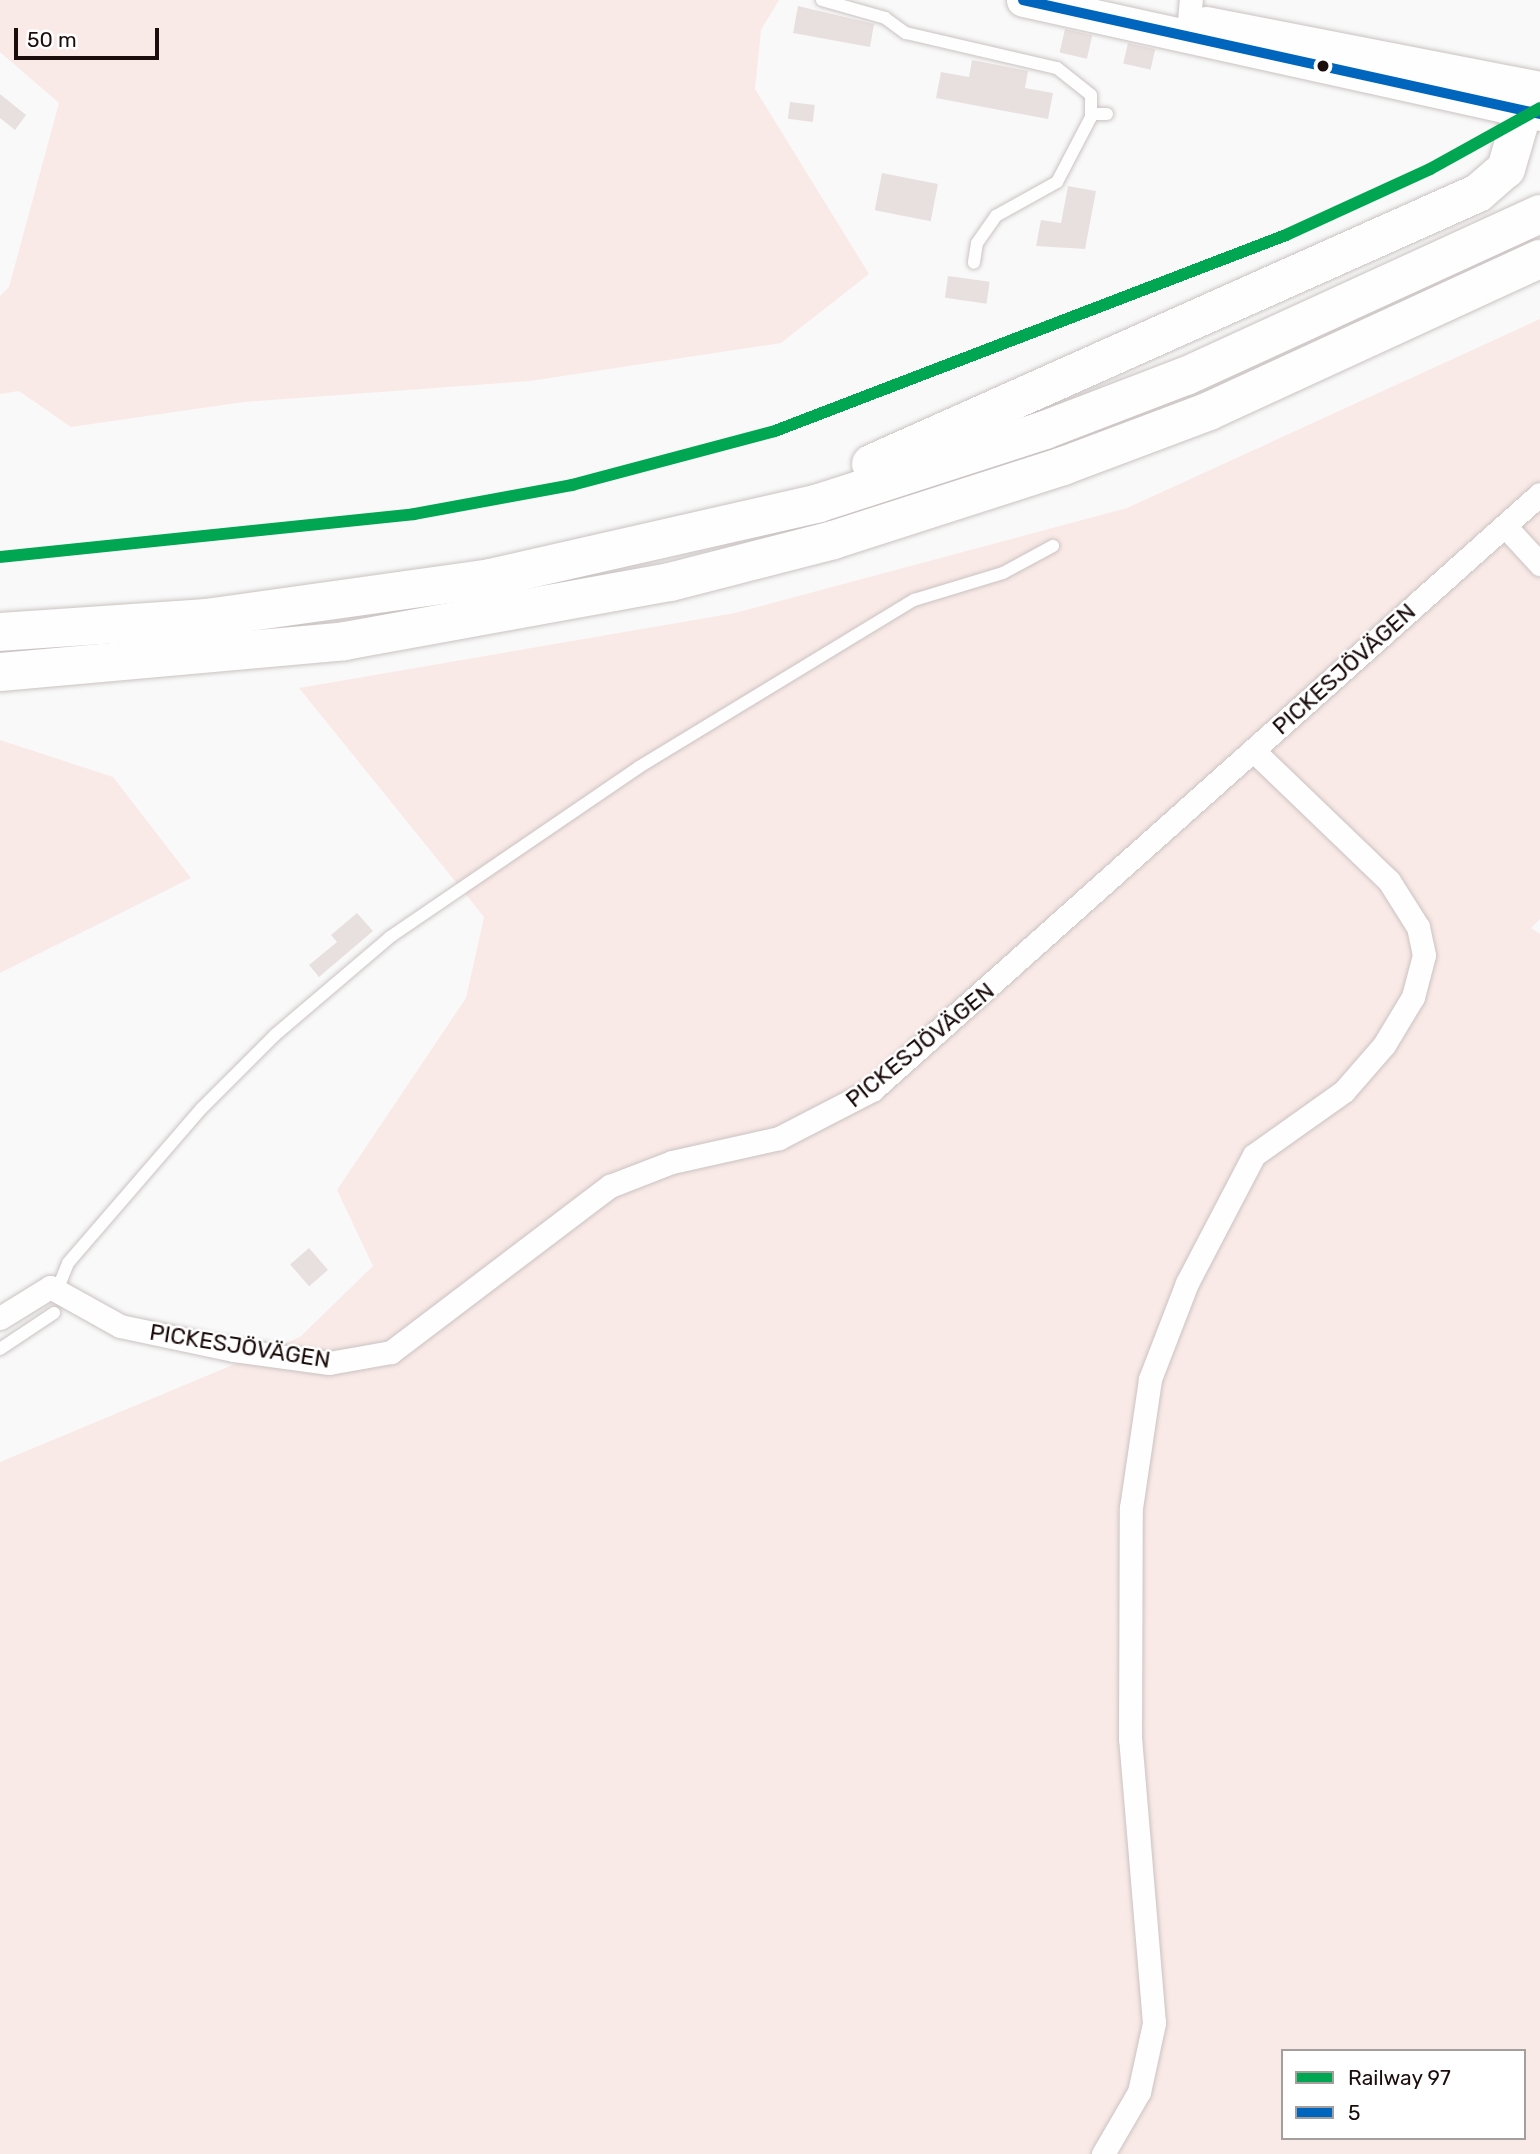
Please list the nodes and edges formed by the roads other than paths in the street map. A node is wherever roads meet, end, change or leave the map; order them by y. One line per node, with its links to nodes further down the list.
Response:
1 (822, 0): 6 (lane)
2 (1023, 0): 4 (street)
3 (1190, 10): 4 (street); 5 (street)
4 (1120, 19): 5 (street)
5 (1537, 98): 14 (highway)
6 (1091, 114): 7 (lane); 10 (lane)
7 (1107, 114)
8 (1540, 214): 14 (highway)
9 (1540, 259): 17 (highway)
10 (974, 262)
11 (1540, 494): 12 (street, PICKESJÖVÄGEN)
12 (1505, 526): 15 (street); 18 (street, PICKESJÖVÄGEN)
13 (1053, 546): 19 (lane)
14 (590, 558): 16 (highway)
15 (1540, 564)
16 (0, 632)
17 (0, 672)
18 (1253, 750): 19 (street, PICKESJÖVÄGEN); 23 (street)
19 (58, 1288): 21 (street)
20 (54, 1314): 22 (lane)
21 (0, 1318)
22 (0, 1349)
23 (1102, 2154)

